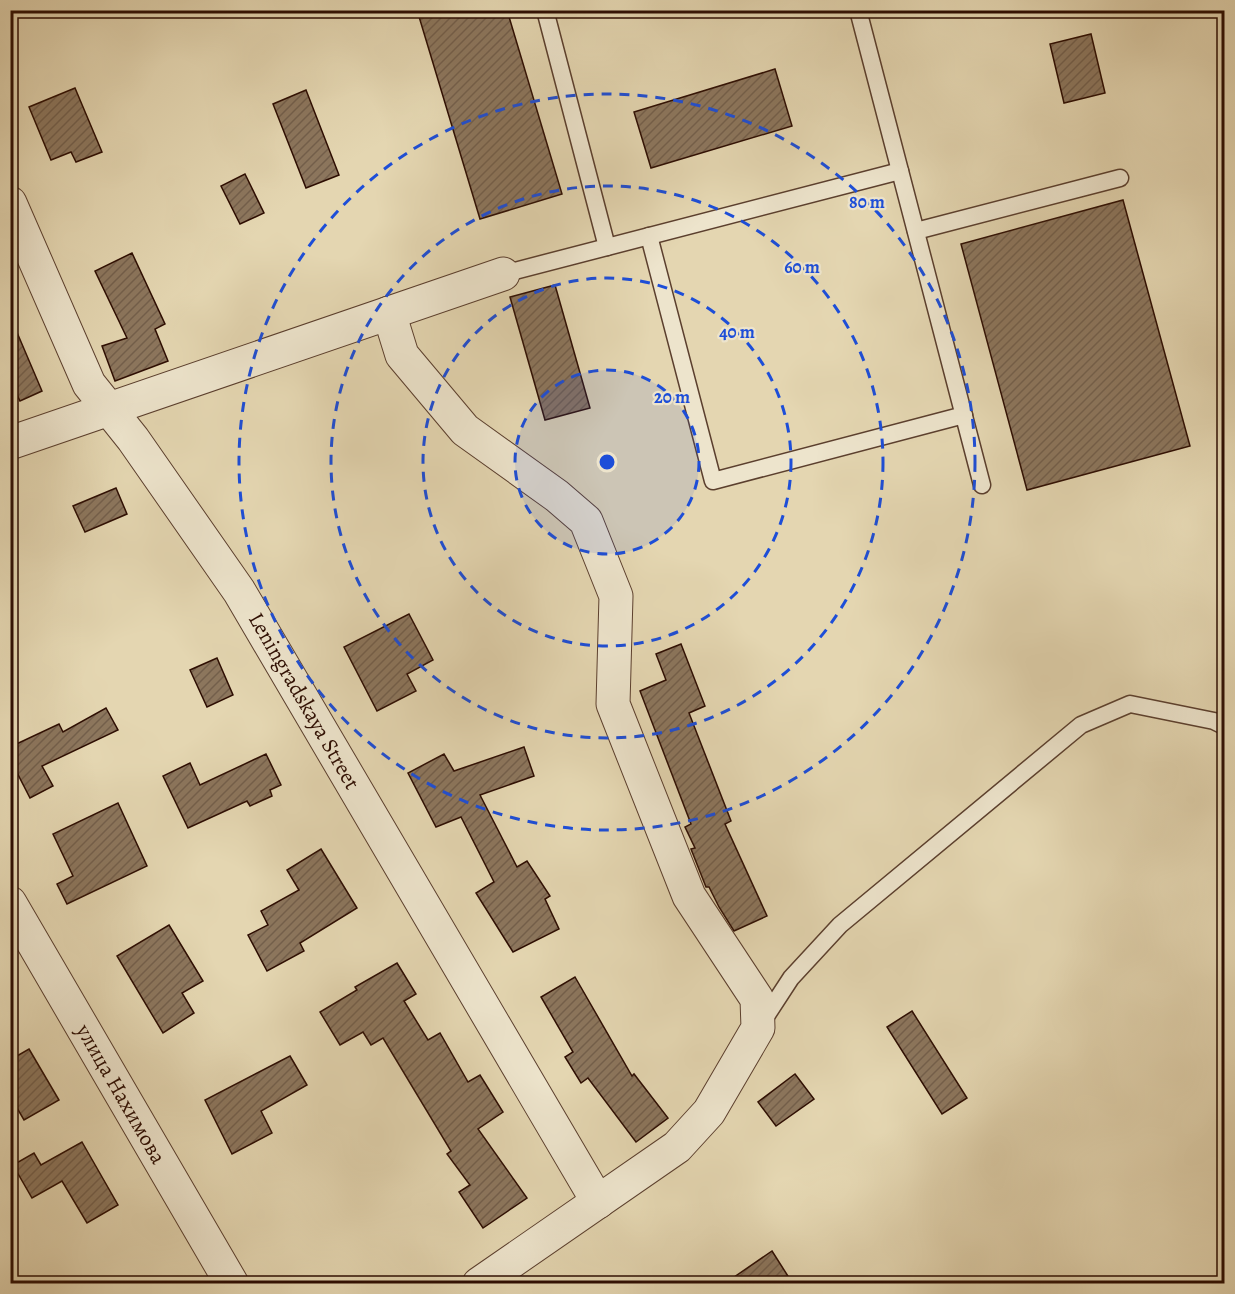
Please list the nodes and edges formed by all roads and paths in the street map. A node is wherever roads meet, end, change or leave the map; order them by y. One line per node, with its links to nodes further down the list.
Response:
1 (545, 10): 8 (lane)
2 (858, 10): 3 (lane)
3 (900, 171): 6 (lane); 7 (lane)
4 (1120, 178): 6 (lane)
5 (10, 203): 11 (street, Leningradskaya Street)
6 (916, 231): 12 (lane)
7 (649, 236): 8 (lane); 12 (lane)
8 (607, 247): 9 (lane)
9 (503, 274): 10 (street)
10 (389, 313): 11 (street); 17 (street)
11 (107, 409): 13 (street); 18 (street, Leningradskaya Street)
12 (964, 415): 14 (lane)
13 (10, 443)
14 (982, 485)
15 (1224, 726): 17 (lane)
16 (10, 903): 19 (street, улица Нахимова)
17 (758, 1028): 18 (street)
18 (598, 1202): 20 (street)
19 (232, 1284)
20 (479, 1284)

